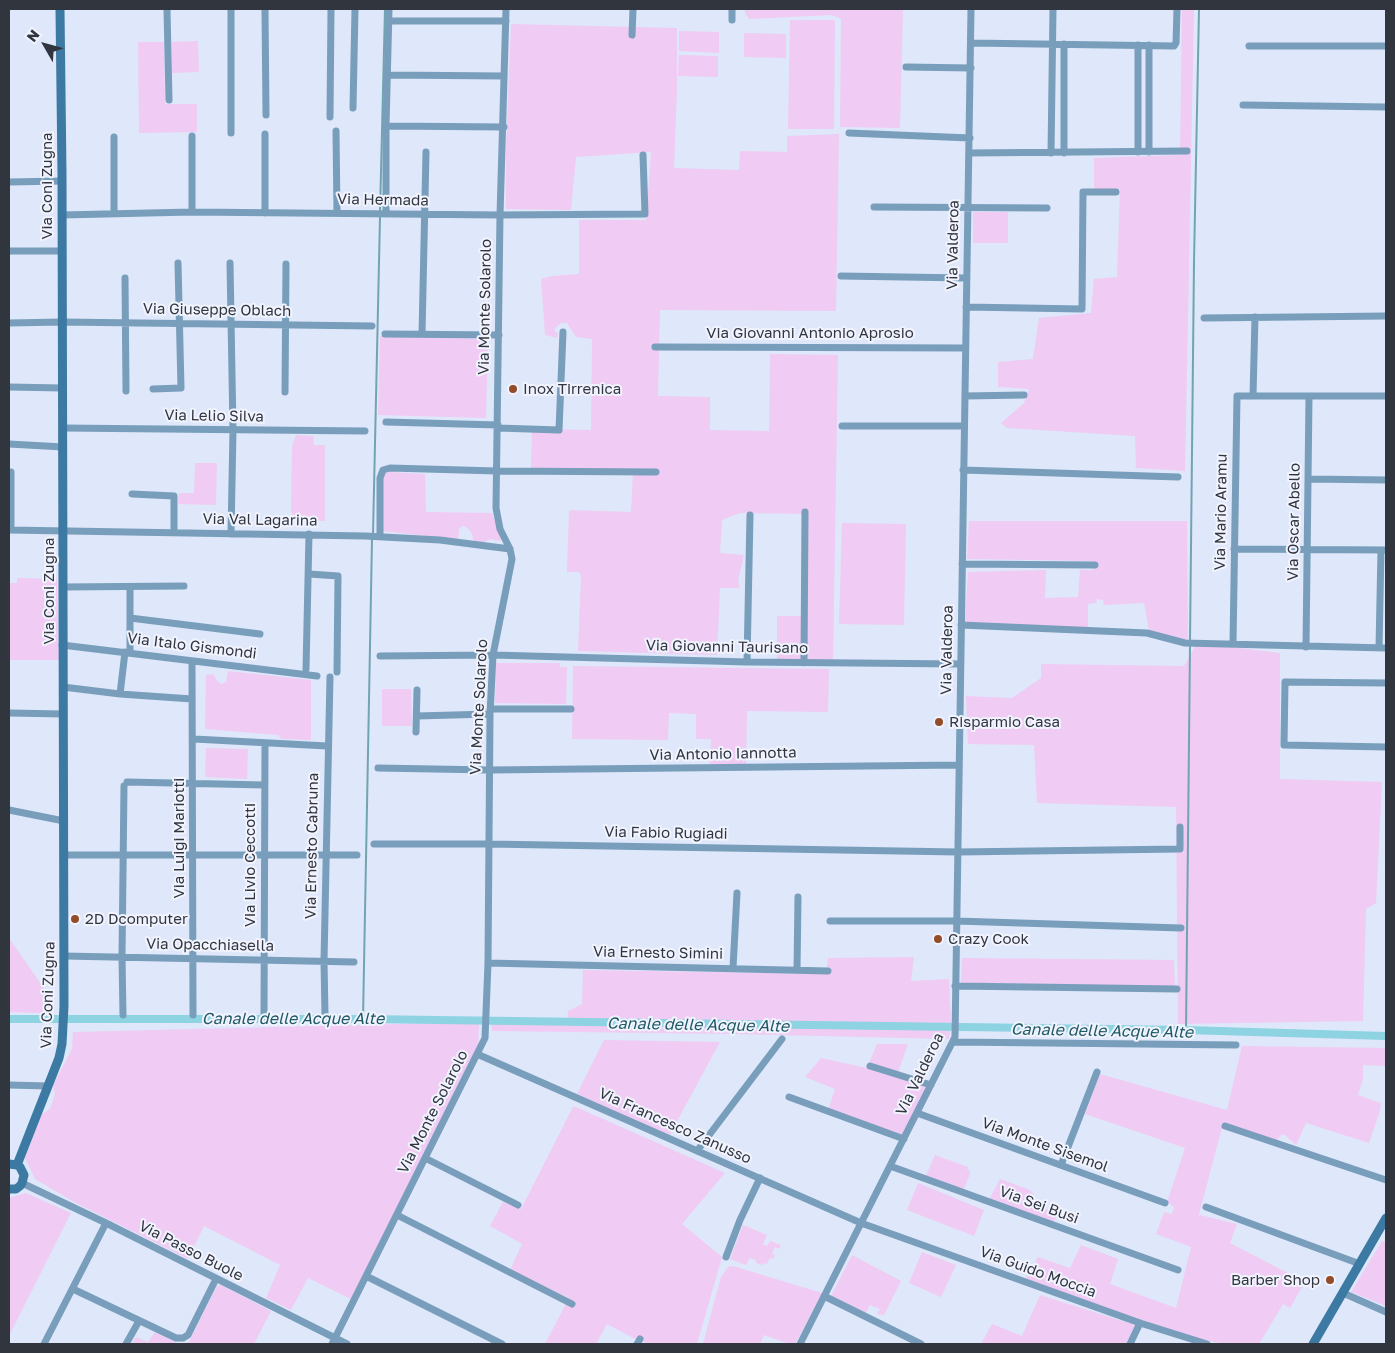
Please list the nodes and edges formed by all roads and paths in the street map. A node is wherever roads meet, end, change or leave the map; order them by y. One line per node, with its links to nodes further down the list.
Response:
1 (60, 9): 52 (street, Via Coni Zugna)
2 (167, 9): 29 (street)
3 (231, 9): 38 (street)
4 (265, 9): 33 (street)
5 (331, 9): 34 (street)
6 (355, 9): 32 (street)
7 (389, 9): 15 (street)
8 (506, 9): 16 (street, Via Monte Solarolo)
9 (633, 9): 17 (street)
10 (732, 9): 14 (street)
11 (972, 9): 18 (street, Via Valderoa)
12 (1053, 9): 19 (street)
13 (1177, 9): 22 (street)
14 (732, 20)
15 (389, 21): 16 (street); 27 (street)
16 (506, 21): 28 (street, Via Monte Solarolo)
17 (632, 35)
18 (971, 43): 19 (street); 26 (street, Via Valderoa)
19 (1052, 44): 20 (street); 49 (street)
20 (1064, 44): 21 (street); 50 (street)
21 (1138, 45): 22 (street); 46 (street)
22 (1149, 45): 47 (street)
23 (1249, 46): 24 (street)
24 (1386, 46)
25 (906, 67): 26 (street)
26 (971, 68): 43 (street, Via Valderoa)
27 (387, 75): 28 (street); 35 (street)
28 (504, 76): 36 (street, Via Monte Solarolo)
29 (169, 100)
30 (1243, 105): 31 (street)
31 (1386, 107)
32 (353, 108)
33 (266, 115)
34 (330, 117)
35 (386, 126): 36 (street); 62 (street)
36 (504, 128): 65 (street, Via Monte Solarolo)
37 (336, 131): 60 (street)
38 (231, 133)
39 (849, 133): 43 (street)
40 (265, 134): 59 (street)
41 (192, 136): 58 (street)
42 (114, 137): 61 (street)
43 (970, 138): 48 (street, Via Valderoa)
44 (1187, 151): 47 (street)
45 (426, 152): 63 (street)
46 (1138, 152): 47 (street); 50 (street)
47 (1149, 152)
48 (969, 153): 49 (street); 56 (street, Via Valderoa)
49 (1050, 153): 50 (street)
50 (1064, 153)
51 (643, 155): 65 (street, Via Hermada)
52 (62, 180): 53 (street); 64 (street, Via Coni Zugna)
53 (9, 182)
54 (1116, 192): 74 (street)
55 (874, 207): 56 (street)
56 (968, 208): 57 (street); 73 (street, Via Valderoa)
57 (1047, 208)
58 (192, 212): 59 (street, Via Hermada); 61 (street, Via Hermada)
59 (265, 212): 60 (street, Via Hermada)
60 (337, 213): 62 (street, Via Hermada)
61 (114, 214): 64 (street, Via Hermada)
62 (385, 214): 63 (street, Via Hermada)
63 (425, 214): 65 (street, Via Hermada); 87 (street)
64 (62, 215): 67 (street, Via Coni Zugna)
65 (500, 215): 88 (street, Via Monte Solarolo)
66 (9, 251): 67 (street)
67 (61, 251): 78 (street, Via Coni Zugna)
68 (178, 263): 81 (street)
69 (230, 263): 82 (street)
70 (286, 264): 83 (street)
71 (841, 276): 73 (street)
72 (125, 278): 80 (street)
73 (966, 278): 74 (street, Via Valderoa)
74 (966, 307): 90 (street, Via Valderoa)
75 (1386, 316): 76 (street)
76 (1255, 317): 77 (street); 98 (street)
77 (1204, 318)
78 (62, 322): 79 (street, Via Giuseppe Oblach); 80 (street, Via Giuseppe Oblach); 92 (street, Via Coni Zugna)
79 (9, 323)
80 (126, 323): 81 (street, Via Giuseppe Oblach); 94 (street)
81 (179, 323): 82 (street, Via Giuseppe Oblach); 93 (street)
82 (231, 324): 83 (street, Via Giuseppe Oblach); 106 (street)
83 (285, 325): 84 (street, Via Giuseppe Oblach); 95 (street)
84 (372, 326)
85 (563, 332): 104 (street)
86 (385, 334): 87 (street)
87 (422, 334): 88 (street)
88 (499, 335): 104 (street, Via Monte Solarolo)
89 (655, 347): 90 (street, Via Giovanni Antonio Aprosio)
90 (965, 348): 97 (street, Via Valderoa)
91 (9, 387): 92 (street)
92 (62, 388): 105 (street, Via Coni Zugna)
93 (153, 389)
94 (126, 392)
95 (285, 392)
96 (1024, 395): 97 (street)
97 (965, 396): 103 (street, Via Valderoa)
98 (1253, 396): 100 (street); 127 (street, Via Mario Aramu)
99 (1386, 396): 100 (street)
100 (1309, 397): 115 (street, Via Oscar Abello)
101 (386, 422): 104 (street)
102 (842, 426): 103 (street)
103 (964, 426): 110 (street, Via Valderoa)
104 (498, 427): 111 (street, Via Monte Solarolo)
105 (63, 428): 106 (street, Via Lelio Silva); 109 (street, Via Coni Zugna)
106 (234, 430): 107 (street, Via Lelio Silva); 123 (street)
107 (365, 431)
108 (9, 444): 109 (street)
109 (63, 447): 121 (street, Via Coni Zugna)
110 (963, 470): 114 (street); 130 (street, Via Valderoa)
111 (497, 471): 113 (street); 125 (street); 126 (street, Via Monte Solarolo)
112 (11, 472): 120 (street)
113 (656, 472)
114 (1178, 477)
115 (1308, 479): 116 (street); 128 (street, Via Oscar Abello)
116 (1386, 480)
117 (132, 494): 122 (street)
118 (805, 512): 148 (street)
119 (750, 515): 147 (street)
120 (10, 530): 121 (street, Via Val Lagarina)
121 (62, 531): 122 (street, Via Val Lagarina); 134 (street, Via Coni Zugna)
122 (174, 533): 123 (street, Via Val Lagarina)
123 (232, 534): 124 (street, Via Val Lagarina)
124 (309, 534): 125 (street, Via Val Lagarina); 132 (street)
125 (380, 536): 126 (street, Via Val Lagarina)
126 (510, 548): 145 (street, Via Monte Solarolo)
127 (1234, 549): 128 (street); 139 (street, Via Mario Aramu)
128 (1307, 549): 129 (street); 141 (street, Via Oscar Abello)
129 (1384, 550): 142 (street)
130 (962, 564): 131 (street); 137 (street, Via Valderoa)
131 (1096, 565)
132 (309, 574): 150 (street); 151 (street)
133 (184, 586): 135 (street)
134 (63, 587): 135 (street); 140 (street, Via Coni Zugna)
135 (130, 587): 136 (street)
136 (130, 618): 138 (street); 143 (street)
137 (961, 625): 139 (street); 149 (street, Via Valderoa)
138 (260, 634)
139 (1233, 644): 141 (street)
140 (62, 645): 143 (street, Via Italo Gismondi); 155 (street, Via Coni Zugna)
141 (1306, 647): 142 (street)
142 (1383, 648)
143 (127, 650): 146 (street, Via Italo Gismondi); 157 (street)
144 (380, 656): 145 (street, Via Giovanni Taurisano)
145 (493, 656): 147 (street, Via Giovanni Taurisano); 160 (street, Via Monte Solarolo)
146 (192, 661): 152 (street, Via Italo Gismondi); 158 (street, Via Luigi Mariotti)
147 (747, 662): 148 (street, Via Giovanni Taurisano)
148 (804, 663): 149 (street, Via Giovanni Taurisano)
149 (960, 664): 169 (street, Via Valderoa)
150 (306, 668)
151 (337, 672)
152 (318, 676)
153 (330, 676): 167 (street, Via Ernesto Cabruna)
154 (1386, 683): 168 (street)
155 (63, 687): 157 (street); 162 (street, Via Coni Zugna)
156 (417, 690): 163 (street)
157 (120, 694): 158 (street)
158 (192, 699): 165 (street, Via Luigi Mariotti)
159 (571, 710): 160 (street)
160 (490, 711): 163 (street); 171 (street, Via Monte Solarolo)
161 (9, 713): 162 (street)
162 (63, 714): 175 (street, Via Coni Zugna)
163 (416, 716): 164 (street)
164 (416, 732)
165 (194, 739): 166 (street); 172 (street, Via Luigi Mariotti)
166 (265, 743): 167 (street); 173 (street, Via Livio Ceccotti)
167 (327, 746): 184 (street, Via Ernesto Cabruna)
168 (1386, 748)
169 (958, 765): 171 (street, Via Antonio Iannotta); 179 (street, Via Valderoa)
170 (378, 768): 171 (street, Via Antonio Iannotta)
171 (489, 770): 178 (street, Via Monte Solarolo)
172 (192, 783): 173 (street); 181 (street); 182 (street, Via Luigi Mariotti)
173 (264, 785): 183 (street, Via Livio Ceccotti)
174 (9, 810): 175 (street)
175 (64, 821): 180 (street, Via Coni Zugna)
176 (1180, 827): 179 (street, Via Fabio Rugiadi)
177 (374, 844): 178 (street, Via Fabio Rugiadi)
178 (488, 844): 179 (street, Via Fabio Rugiadi); 197 (street, Via Monte Solarolo)
179 (958, 852): 189 (street, Via Valderoa)
180 (64, 855): 181 (street); 191 (street, Via Coni Zugna)
181 (124, 855): 182 (street); 192 (street)
182 (193, 855): 183 (street); 193 (street, Via Luigi Mariotti)
183 (264, 855): 184 (street); 194 (street, Via Livio Ceccotti)
184 (327, 855): 185 (street); 195 (street, Via Ernesto Cabruna)
185 (357, 855)
186 (737, 893): 198 (street)
187 (798, 896): 199 (street)
188 (830, 921): 189 (street)
189 (956, 921): 190 (street); 201 (street, Via Valderoa)
190 (1181, 928)
191 (64, 956): 192 (street, Via Opacchiasella); 215 (street, Via Coni Zugna)
192 (122, 957): 193 (street, Via Opacchiasella); 203 (street)
193 (193, 960): 194 (street, Via Opacchiasella); 204 (street, Via Luigi Mariotti)
194 (264, 960): 195 (street, Via Opacchiasella); 206 (street, Via Livio Ceccotti)
195 (324, 961): 196 (street, Via Opacchiasella); 205 (street, Via Ernesto Cabruna)
196 (354, 962)
197 (488, 963): 198 (street, Via Ernesto Simini); 210 (street, Via Monte Solarolo)
198 (733, 968): 199 (street, Via Ernesto Simini)
199 (797, 970): 200 (street, Via Ernesto Simini)
200 (828, 970)
201 (955, 986): 202 (street); 208 (street, Via Valderoa)
202 (1177, 988)
203 (124, 1015)
204 (193, 1015)
205 (325, 1015)
206 (264, 1017)
207 (782, 1039): 220 (street)
208 (954, 1040): 209 (street); 214 (street, Via Valderoa)
209 (1236, 1045)
210 (477, 1054): 220 (street, Via Francesco Zanusso); 221 (street, Via Monte Solarolo)
211 (870, 1066): 214 (street)
212 (1097, 1072): 223 (street)
213 (9, 1085): 215 (street)
214 (931, 1085): 217 (street, Via Valderoa)
215 (48, 1086): 222 (street, Via Coni Zugna)
216 (789, 1097): 219 (street)
217 (917, 1113): 219 (street, Via Valderoa); 223 (street, Via Monte Sisemol)
218 (1224, 1126): 226 (street)
219 (904, 1139): 224 (street, Via Valderoa)
220 (698, 1150): 225 (street, Via Francesco Zanusso)
221 (425, 1158): 230 (street); 232 (street, Via Monte Solarolo)
222 (13, 1164): 227 (street)
223 (1061, 1165): 229 (street, Via Monte Sisemol)
224 (890, 1166): 235 (street, Via Valderoa); 238 (street, Via Sei Busi)
225 (760, 1178): 235 (street, Via Francesco Zanusso); 236 (street)
226 (1386, 1180)
227 (22, 1183): 228 (street); 234 (street, Via Passo Buole)
228 (9, 1189)
229 (1165, 1203)
230 (518, 1205)
231 (1206, 1207): 237 (street)
232 (397, 1215): 239 (street, Via Monte Solarolo); 244 (street)
233 (1386, 1218): 237 (street)
234 (106, 1223): 240 (street, Via Passo Buole); 241 (street)
235 (862, 1223): 243 (street, Via Valderoa); 247 (street, Via Guido Moccia)
236 (726, 1257)
237 (1360, 1264): 242 (street)
238 (1178, 1270)
239 (366, 1276): 248 (street, Via Monte Solarolo); 253 (street)
240 (216, 1279): 246 (street); 248 (street, Via Passo Buole)
241 (73, 1289): 246 (street); 250 (street)
242 (1343, 1293): 245 (street); 249 (street)
243 (824, 1296): 254 (street, Via Valderoa); 255 (street)
244 (572, 1304)
245 (1386, 1312)
246 (140, 1321): 251 (street)
247 (1140, 1323): 256 (street); 257 (street, Via Guido Moccia)
248 (334, 1341): 252 (street, Via Passo Buole)
249 (1316, 1343)
250 (44, 1344)
251 (126, 1344)
252 (347, 1344)
253 (502, 1344)
254 (800, 1344)
255 (921, 1344)
256 (1130, 1344)
257 (1207, 1344)

